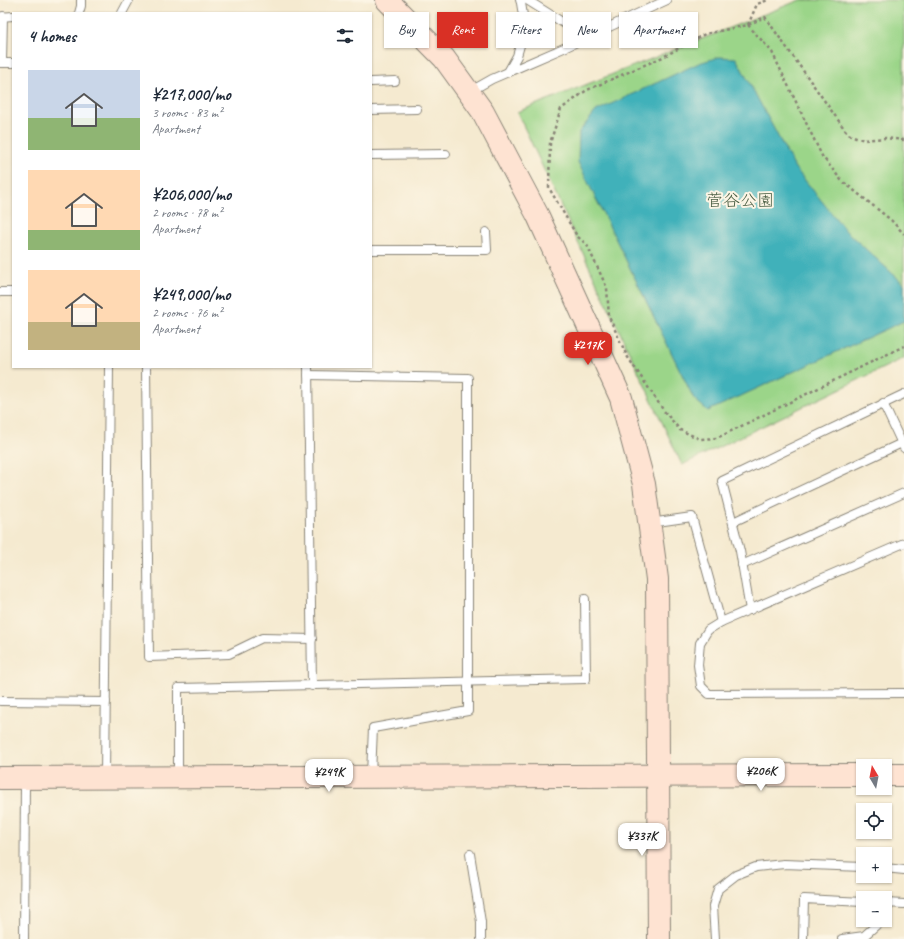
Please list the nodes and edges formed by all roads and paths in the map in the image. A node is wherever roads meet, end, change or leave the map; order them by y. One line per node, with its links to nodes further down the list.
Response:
1 (81, 0): 8 (lane)
2 (129, 0): 9 (lane)
3 (388, 0): 21 (street)
4 (520, 0): 18 (lane)
5 (527, 0): 12 (lane)
6 (667, 0): 14 (lane)
7 (768, 0): 13 (path)
8 (79, 12)
9 (123, 12)
10 (1, 16): 11 (lane); 16 (lane)
11 (12, 16)
12 (563, 23)
13 (748, 25): 24 (path); 28 (path); 32 (path)
14 (611, 26)
15 (563, 48): 18 (lane)
16 (1, 63): 17 (lane)
17 (12, 63)
18 (508, 72): 21 (lane)
19 (395, 81): 20 (lane)
20 (372, 82)
21 (469, 92): 41 (street)
22 (417, 109): 23 (lane)
23 (372, 110)
24 (904, 140)
25 (446, 154): 26 (lane)
26 (372, 155)
27 (486, 232): 29 (lane)
28 (904, 234)
29 (372, 250)
30 (0, 292): 31 (lane)
31 (12, 292)
32 (904, 346)
33 (109, 368): 52 (lane)
34 (146, 368): 47 (lane)
35 (308, 371): 47 (lane); 48 (lane)
36 (904, 394): 37 (lane)
37 (883, 403): 38 (lane); 40 (lane)
38 (903, 444): 40 (lane)
39 (904, 493): 43 (lane)
40 (733, 522): 43 (lane)
41 (650, 523): 46 (lane); 57 (street)
42 (904, 543): 45 (lane)
43 (742, 565): 45 (lane)
44 (585, 599): 48 (lane)
45 (750, 610): 46 (lane)
46 (721, 622): 50 (lane)
47 (312, 639): 49 (lane)
48 (469, 682): 49 (lane); 56 (lane)
49 (312, 686): 59 (lane)
50 (904, 693)
51 (0, 701): 52 (lane)
52 (106, 702): 58 (lane)
53 (856, 775): 57 (street)
54 (892, 775): 55 (street)
55 (904, 775)
56 (371, 776): 57 (street); 59 (street)
57 (658, 776): 72 (street)
58 (105, 777): 59 (street); 61 (street)
59 (178, 777)
60 (0, 778): 61 (street)
61 (25, 778): 70 (lane)
62 (470, 854): 71 (lane)
63 (856, 867): 73 (lane)
64 (892, 869): 65 (lane)
65 (904, 870)
66 (856, 902): 74 (lane)
67 (892, 903): 68 (lane)
68 (904, 904)
69 (874, 927): 75 (lane)
70 (24, 939)
71 (481, 939)
72 (659, 939)
73 (715, 939)
74 (802, 939)
75 (842, 939)

